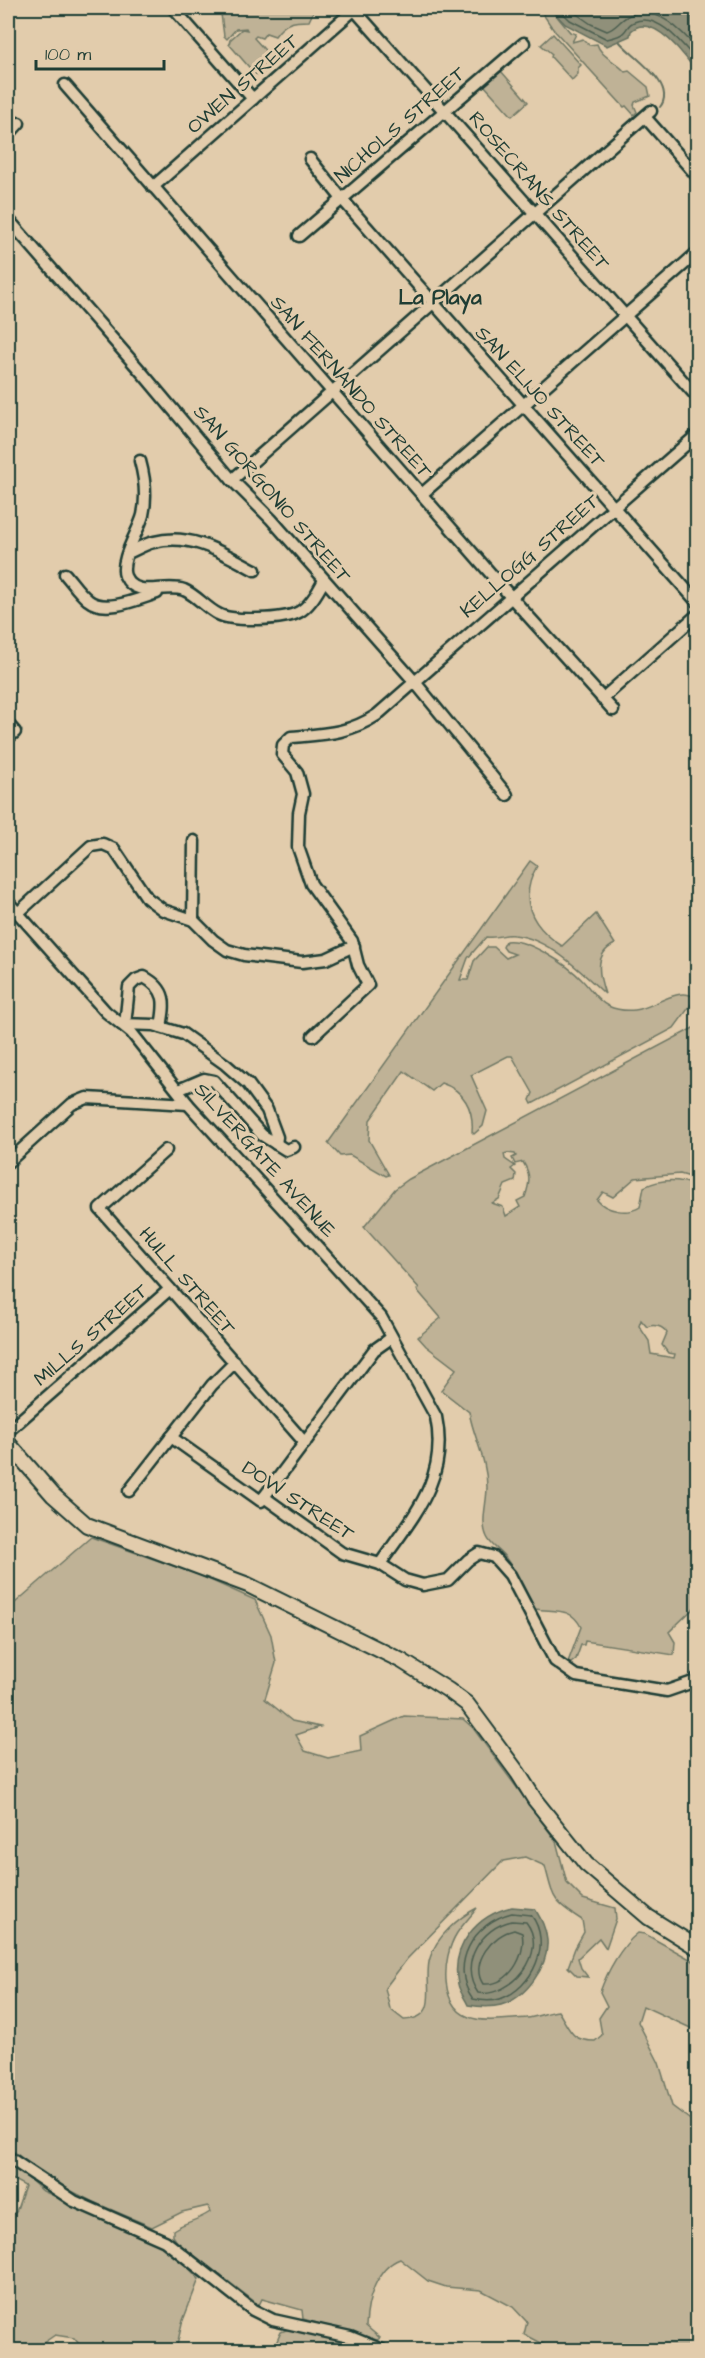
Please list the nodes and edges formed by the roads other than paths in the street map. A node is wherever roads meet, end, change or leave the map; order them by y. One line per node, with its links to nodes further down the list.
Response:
1 (173, 8): 5 (street)
2 (355, 8): 5 (street, OWEN STREET); 6 (street, ROSECRANS STREET)
3 (524, 43): 6 (street, NICHOLS STREET)
4 (65, 85): 11 (street, SAN FERNANDO STREET)
5 (253, 99): 11 (street, OWEN STREET)
6 (444, 110): 12 (street, NICHOLS STREET); 13 (street, ROSECRANS STREET)
7 (19, 123): 8 (street)
8 (8, 135)
9 (310, 159): 12 (street, SAN ELIJO STREET)
10 (698, 177): 13 (street)
11 (153, 187): 19 (street, SAN FERNANDO STREET)
12 (342, 199): 15 (street, NICHOLS STREET); 17 (street, SAN ELIJO STREET)
13 (535, 214): 17 (street); 18 (street, ROSECRANS STREET)
14 (8, 219): 24 (street, SAN GORGONIO STREET)
15 (299, 236)
16 (698, 252): 18 (street)
17 (433, 304): 19 (street); 21 (street, SAN ELIJO STREET)
18 (625, 315): 20 (street, ROSECRANS STREET); 21 (street)
19 (332, 391): 24 (street); 25 (street, SAN FERNANDO STREET)
20 (698, 398)
21 (524, 405): 25 (street); 26 (street, SAN ELIJO STREET)
22 (698, 434): 26 (street, KELLOGG STREET)
23 (140, 461): 27 (street)
24 (232, 480): 30 (street, SAN GORGONIO STREET)
25 (422, 495): 32 (street, SAN FERNANDO STREET)
26 (614, 507): 32 (street, KELLOGG STREET); 33 (street, SAN ELIJO STREET)
27 (128, 553): 28 (street); 31 (street)
28 (255, 570)
29 (65, 574): 31 (street)
30 (324, 580): 31 (street); 35 (street, SAN GORGONIO STREET)
31 (169, 589)
32 (511, 597): 35 (street, KELLOGG STREET); 36 (street, SAN FERNANDO STREET)
33 (698, 603)
34 (698, 614): 36 (street)
35 (414, 681): 40 (street, SAN GORGONIO STREET); 45 (street, KELLOGG STREET)
36 (602, 699): 37 (street, SAN FERNANDO STREET)
37 (613, 710)
38 (8, 724): 39 (street)
39 (8, 738)
40 (507, 795)
41 (194, 841): 44 (street)
42 (8, 902): 43 (street, SILVERGATE AVENUE)
43 (18, 913): 44 (street); 46 (street, SILVERGATE AVENUE)
44 (193, 920): 45 (street)
45 (354, 946): 48 (street)
46 (123, 1025): 47 (street); 47 (street); 49 (street, SILVERGATE AVENUE)
47 (161, 1027): 51 (street)
48 (313, 1036)
49 (178, 1090): 50 (street, SILVERGATE AVENUE); 51 (street)
50 (188, 1104): 54 (street); 56 (street, SILVERGATE AVENUE)
51 (276, 1144): 52 (street)
52 (294, 1147)
53 (166, 1150): 55 (street, HULL STREET)
54 (8, 1162)
55 (170, 1289): 57 (street, HULL STREET); 58 (street, MILLS STREET)
56 (391, 1338): 61 (street); 64 (street, SILVERGATE AVENUE)
57 (235, 1362): 59 (street); 61 (street, HULL STREET)
58 (8, 1431)
59 (171, 1437): 62 (street); 63 (street, DOW STREET)
60 (8, 1443): 66 (main road)
61 (305, 1443): 63 (street)
62 (129, 1491)
63 (264, 1497): 64 (street, DOW STREET)
64 (380, 1564): 65 (street, DOW STREET)
65 (698, 1677)
66 (698, 1948)
67 (8, 2157): 68 (street)
68 (382, 2350)

